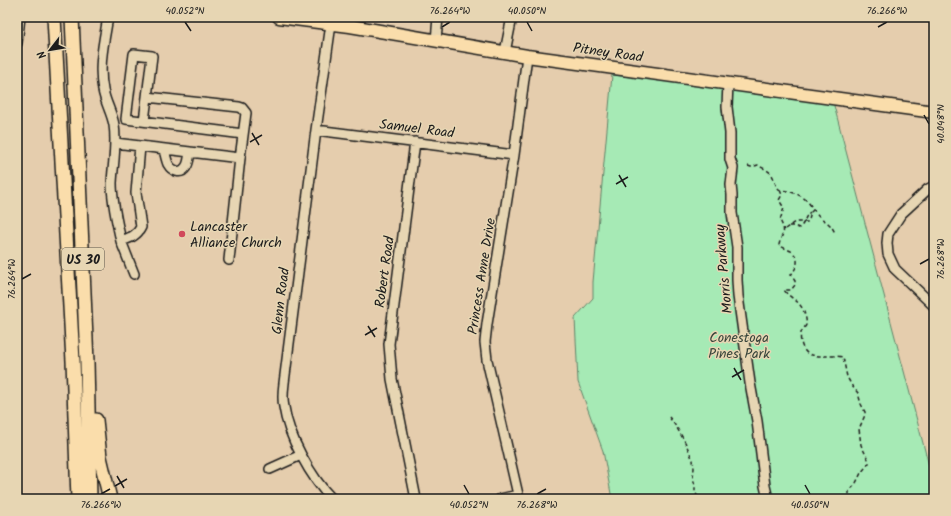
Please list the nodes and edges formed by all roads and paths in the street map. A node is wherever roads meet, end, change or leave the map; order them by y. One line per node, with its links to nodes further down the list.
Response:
1 (20, 17): 10 (street)
2 (108, 17): 16 (street)
3 (279, 17): 8 (main road, Pitney Road)
4 (438, 17): 9 (street)
5 (512, 17): 11 (street)
6 (72, 18): 40 (highway, US 30)
7 (54, 21): 46 (highway, US 30)
8 (331, 24): 9 (main road, Pitney Road); 19 (street, Glenn Road)
9 (436, 41): 11 (main road, Pitney Road)
10 (17, 43)
11 (505, 52): 12 (main road, Pitney Road)
12 (527, 56): 13 (main road, Pitney Road); 26 (street, Princess Anne Drive)
13 (728, 83): 15 (main road, Pitney Road); 53 (street, Morris Parkway)
14 (147, 97): 17 (street); 18 (street); 20 (street)
15 (934, 112)
16 (112, 117): 17 (street); 22 (street)
17 (126, 119): 18 (street)
18 (144, 121): 20 (street)
19 (316, 130): 21 (street, Samuel Road); 43 (street, Glenn Road)
20 (243, 134): 27 (street)
21 (415, 142): 26 (street, Samuel Road); 50 (street, Robert Road)
22 (115, 143): 23 (street); 37 (street)
23 (140, 146): 24 (street); 37 (street)
24 (164, 149): 25 (street); 25 (street)
25 (190, 152): 27 (street)
26 (514, 155): 45 (street, Princess Anne Drive)
27 (240, 158): 38 (street)
28 (748, 166): 30 (path)
29 (934, 186): 41 (street)
30 (780, 190): 31 (path); 35 (path)
31 (813, 210): 32 (path); 36 (path)
32 (811, 212): 33 (path); 33 (path)
33 (803, 222): 34 (path); 34 (path)
34 (790, 226): 35 (path)
35 (784, 229): 54 (path)
36 (835, 233)
37 (121, 241): 39 (street)
38 (229, 260)
39 (134, 274)
40 (84, 285): 47 (highway, US 30); 48 (highway)
41 (934, 306)
42 (669, 417): 52 (path)
43 (301, 455): 44 (street); 49 (street, Glenn Road)
44 (270, 469)
45 (518, 497): 51 (street)
46 (78, 499)
47 (90, 499)
48 (110, 499)
49 (332, 499)
50 (416, 499)
51 (500, 499)
52 (700, 499)
53 (768, 499)
54 (850, 499)

